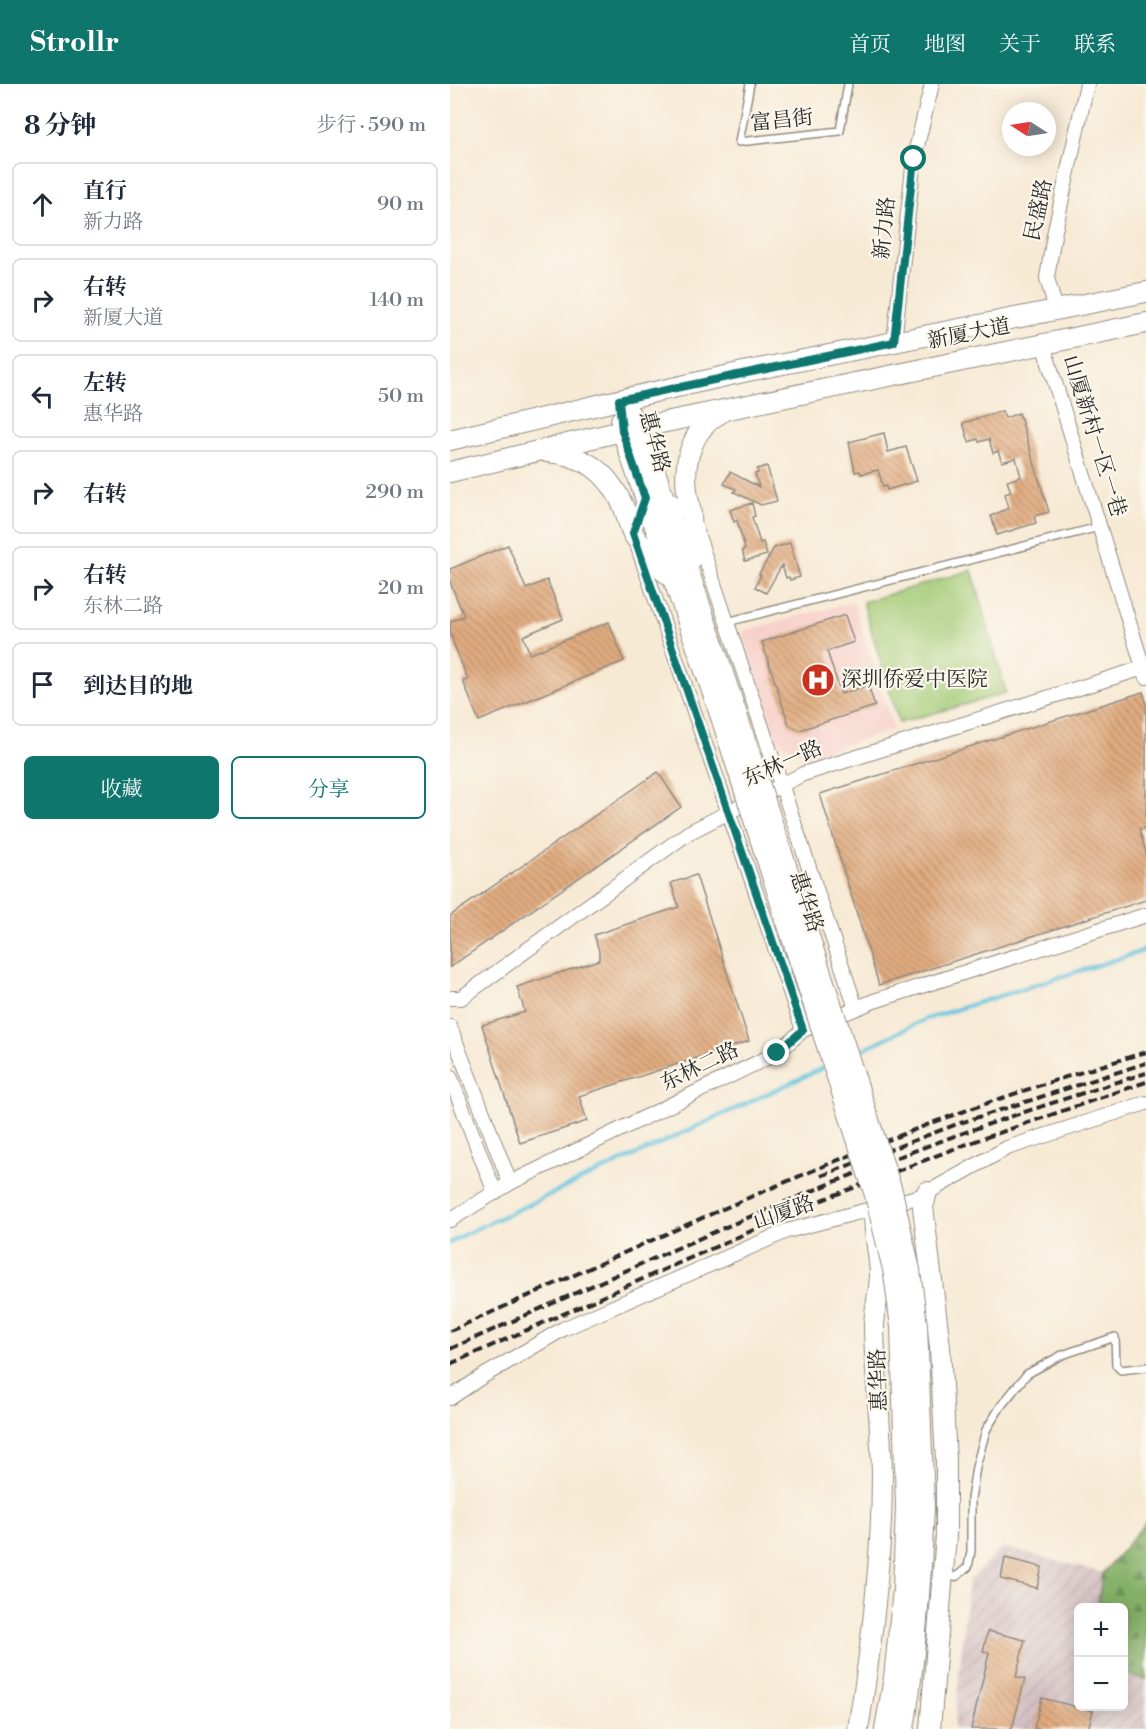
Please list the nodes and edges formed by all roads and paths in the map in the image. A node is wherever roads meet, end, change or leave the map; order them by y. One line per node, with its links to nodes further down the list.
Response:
1 (750, 84): 2 (lane, 富昌街)
2 (849, 84)
3 (932, 84): 8 (street, 新力路)
4 (1087, 84): 6 (street, 民盛路)
5 (1146, 292): 6 (main road, 新厦大道)
6 (1056, 310): 8 (main road, 新厦大道)
7 (1146, 323): 9 (main road, 新厦大道)
8 (894, 342): 10 (main road, 新厦大道)
9 (1043, 344): 11 (main road, 新厦大道); 18 (street, 山厦新村一区一巷)
10 (619, 400): 12 (main road, 惠华路); 13 (main road, 新厦大道)
11 (730, 408): 12 (main road, 新厦大道); 17 (main road)
12 (631, 429): 14 (main road, 新厦大道); 16 (main road, 惠华路)
13 (450, 440)
14 (535, 452): 15 (main road, 新厦大道); 19 (main road)
15 (450, 472)
16 (654, 497): 17 (street); 19 (street); 20 (main road, 惠华路)
17 (691, 515): 20 (main road); 21 (street)
18 (1100, 526): 21 (lane); 22 (street, 山厦新村一区一巷)
19 (633, 533): 20 (main road); 24 (street)
20 (683, 580): 39 (main road, 惠华路, bridge)
21 (727, 622): 23 (street)
22 (1145, 672): 23 (street, 东林一路)
23 (781, 785): 24 (street, 东林一路); 27 (street)
24 (729, 813): 26 (street, 东林一路); 29 (street)
25 (1146, 915): 27 (street, 东林二路)
26 (450, 998)
27 (856, 1008): 29 (street, 东林二路)
28 (450, 1027): 32 (street)
29 (803, 1030): 32 (street, 东林二路)
30 (450, 1076): 34 (street)
31 (1146, 1102): 33 (street, 山厦路)
32 (510, 1184): 34 (street, 东林二路)
33 (927, 1192): 35 (street, 山厦路); 40 (main road)
34 (495, 1193): 36 (street, 东林二路)
35 (874, 1209): 38 (street, 山厦路); 41 (main road)
36 (450, 1220)
37 (1146, 1367): 40 (lane)
38 (450, 1398)
39 (915, 1505): 42 (main road, 惠华路); 43 (main road, 惠华路)
40 (942, 1579): 44 (main road)
41 (858, 1729)
42 (885, 1729)
43 (904, 1729)
44 (930, 1729)

